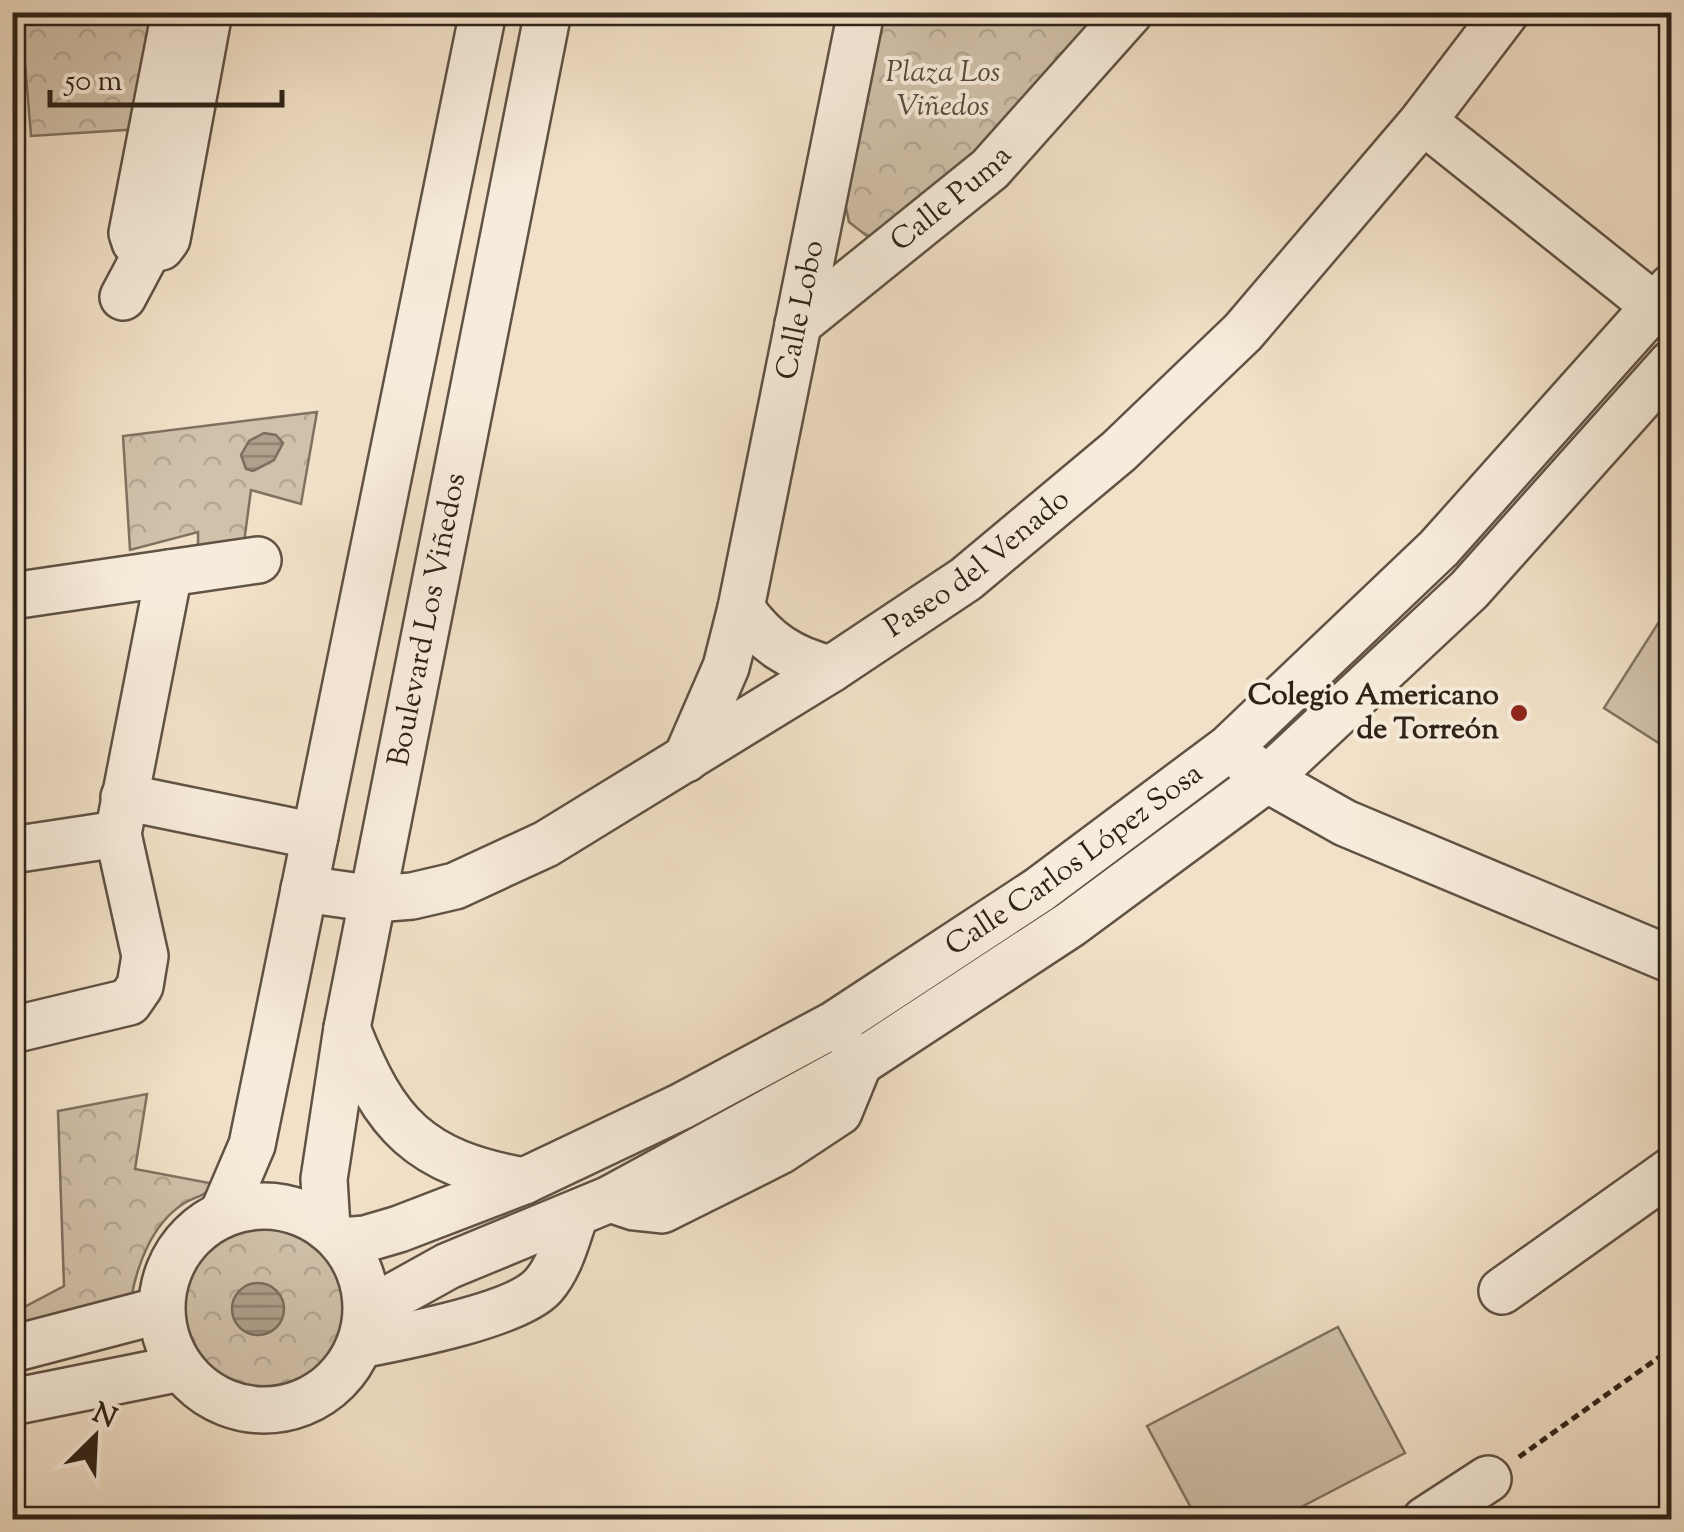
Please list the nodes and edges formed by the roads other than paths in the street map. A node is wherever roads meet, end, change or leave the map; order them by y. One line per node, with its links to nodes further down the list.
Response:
1 (176, 12): 9 (street)
2 (209, 12): 9 (street)
3 (483, 12): 23 (street)
4 (548, 12): 26 (street, Boulevard Los Viñedos)
5 (861, 12): 12 (street, Calle Lobo)
6 (1130, 12): 12 (street, Calle Puma)
7 (1506, 12): 8 (street, Paseo del Venado)
8 (1423, 122): 11 (street); 18 (street, Paseo del Venado)
9 (148, 250): 10 (street)
10 (123, 296)
11 (1667, 305): 19 (street, Calle Carlos López Sosa)
12 (798, 324): 17 (street, Calle Lobo)
13 (1672, 363): 21 (street, Calle Carlos López Sosa)
14 (258, 560): 15 (street)
15 (169, 573): 16 (street); 22 (street)
16 (12, 596)
17 (740, 608): 18 (street); 20 (street, Calle Lobo)
18 (832, 669): 20 (street, Paseo del Venado)
19 (1229, 748): 21 (street); 28 (street, Calle Carlos López Sosa)
20 (686, 760): 26 (street, Paseo del Venado)
21 (1267, 779): 27 (street); 31 (street, Calle Carlos López Sosa)
22 (121, 816): 23 (street); 24 (street); 30 (street)
23 (315, 836): 25 (street)
24 (12, 850)
25 (304, 889): 26 (street, Paseo del Venado); 35 (street)
26 (375, 899): 29 (street, Boulevard Los Viñedos)
27 (1661, 961)
28 (835, 1024): 31 (street); 33 (street, Calle Carlos López Sosa)
29 (348, 1028): 33 (street); 36 (street, Boulevard Los Viñedos)
30 (12, 1030)
31 (858, 1064): 34 (street, Calle Carlos López Sosa)
32 (1672, 1170): 37 (street)
33 (524, 1181): 36 (street, Calle Carlos López Sosa)
34 (593, 1207): 39 (street, Calle Carlos López Sosa); 39 (street)
35 (222, 1215): 36 (street); 38 (street)
36 (334, 1234): 39 (street)
37 (1502, 1291)
38 (161, 1310): 40 (street); 41 (street)
39 (363, 1328): 41 (street)
40 (12, 1349)
41 (180, 1368): 42 (street)
42 (12, 1402)
43 (1488, 1480): 44 (street)
44 (1425, 1520)

